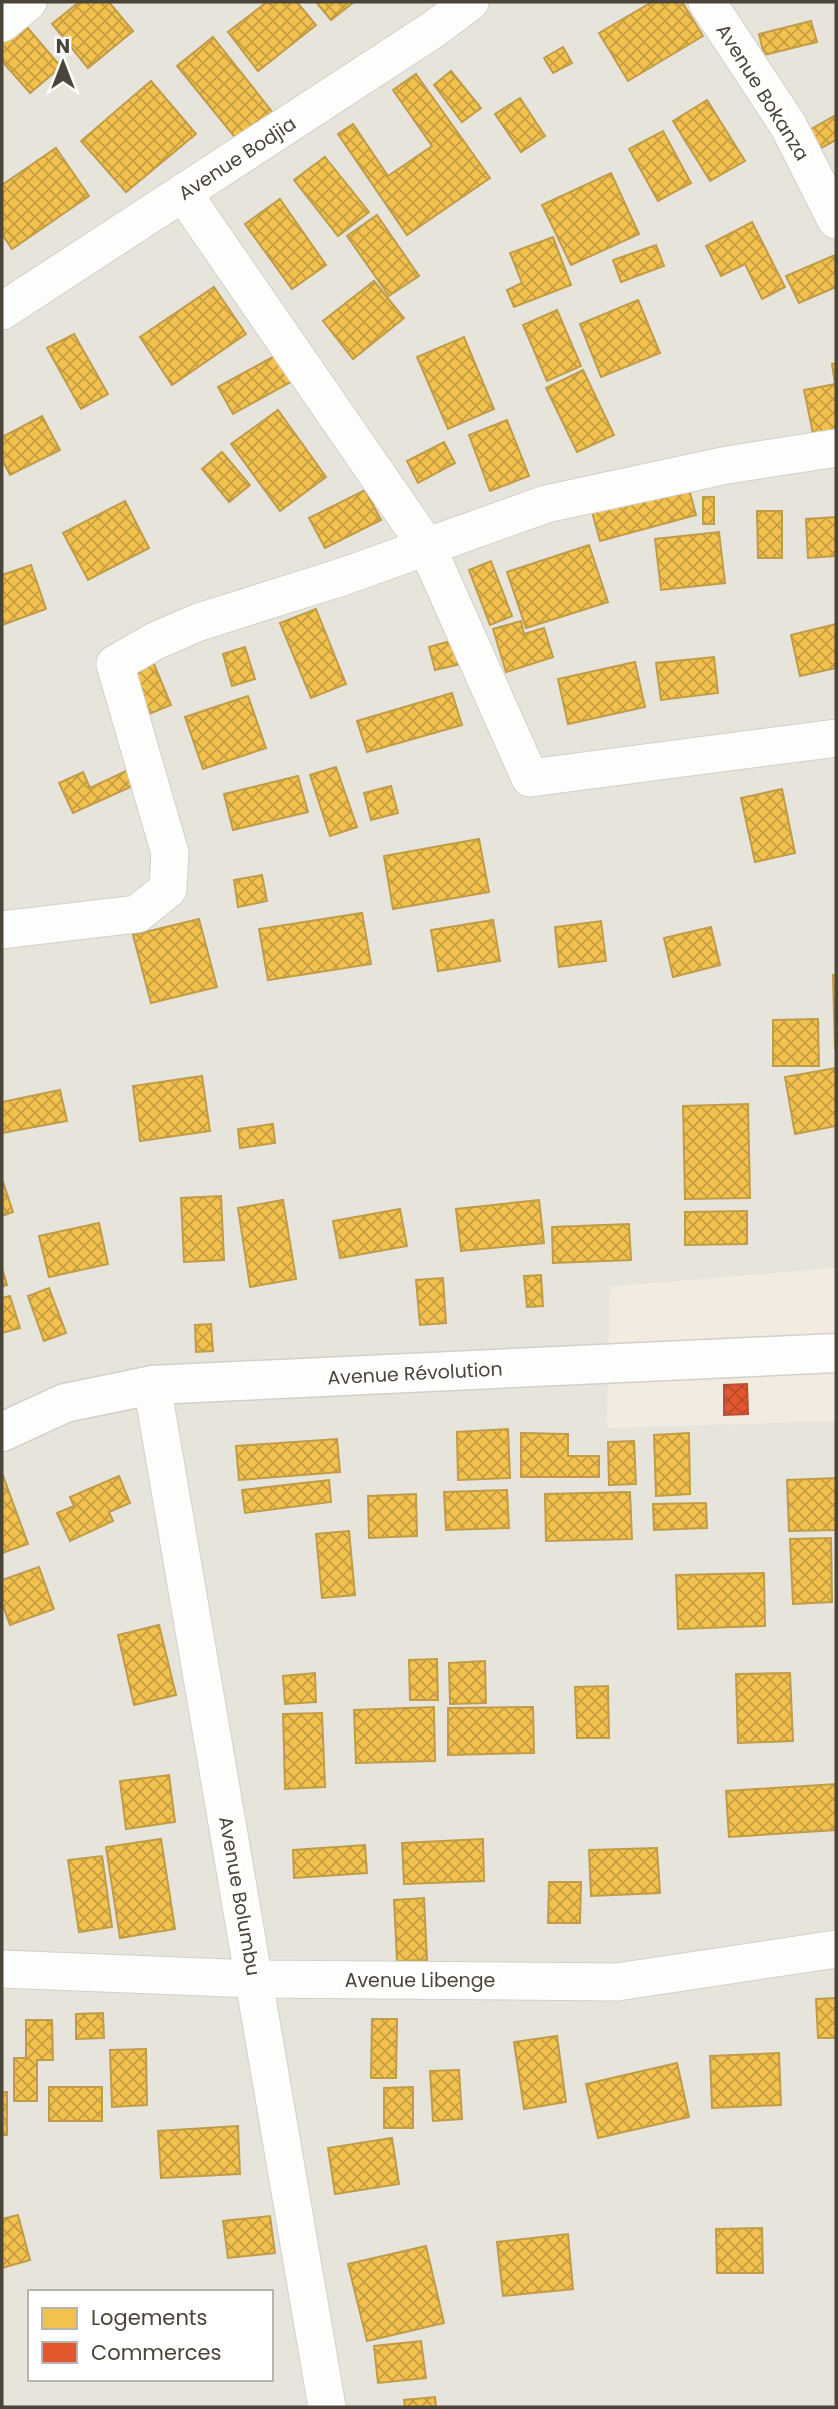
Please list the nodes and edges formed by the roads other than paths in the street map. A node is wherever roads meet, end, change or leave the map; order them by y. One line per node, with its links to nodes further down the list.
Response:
1 (28, 2): 4 (street)
2 (470, 2): 5 (street, Avenue Bodjia)
3 (707, 2): 6 (street, Avenue Bokanza)
4 (2, 23)
5 (183, 193): 7 (street, Avenue Bodjia); 9 (street)
6 (836, 220)
7 (2, 311)
8 (836, 448): 9 (street)
9 (427, 547): 10 (street); 11 (street)
10 (836, 738)
11 (2, 930)
12 (836, 1353): 13 (street, Avenue Révolution)
13 (152, 1385): 14 (street, Avenue Révolution); 17 (street, Avenue Bolumbu)
14 (2, 1432)
15 (836, 1949): 17 (street, Avenue Libenge)
16 (2, 1969): 17 (street, Avenue Libenge)
17 (254, 1979): 18 (street, Avenue Bolumbu)
18 (327, 2407)

